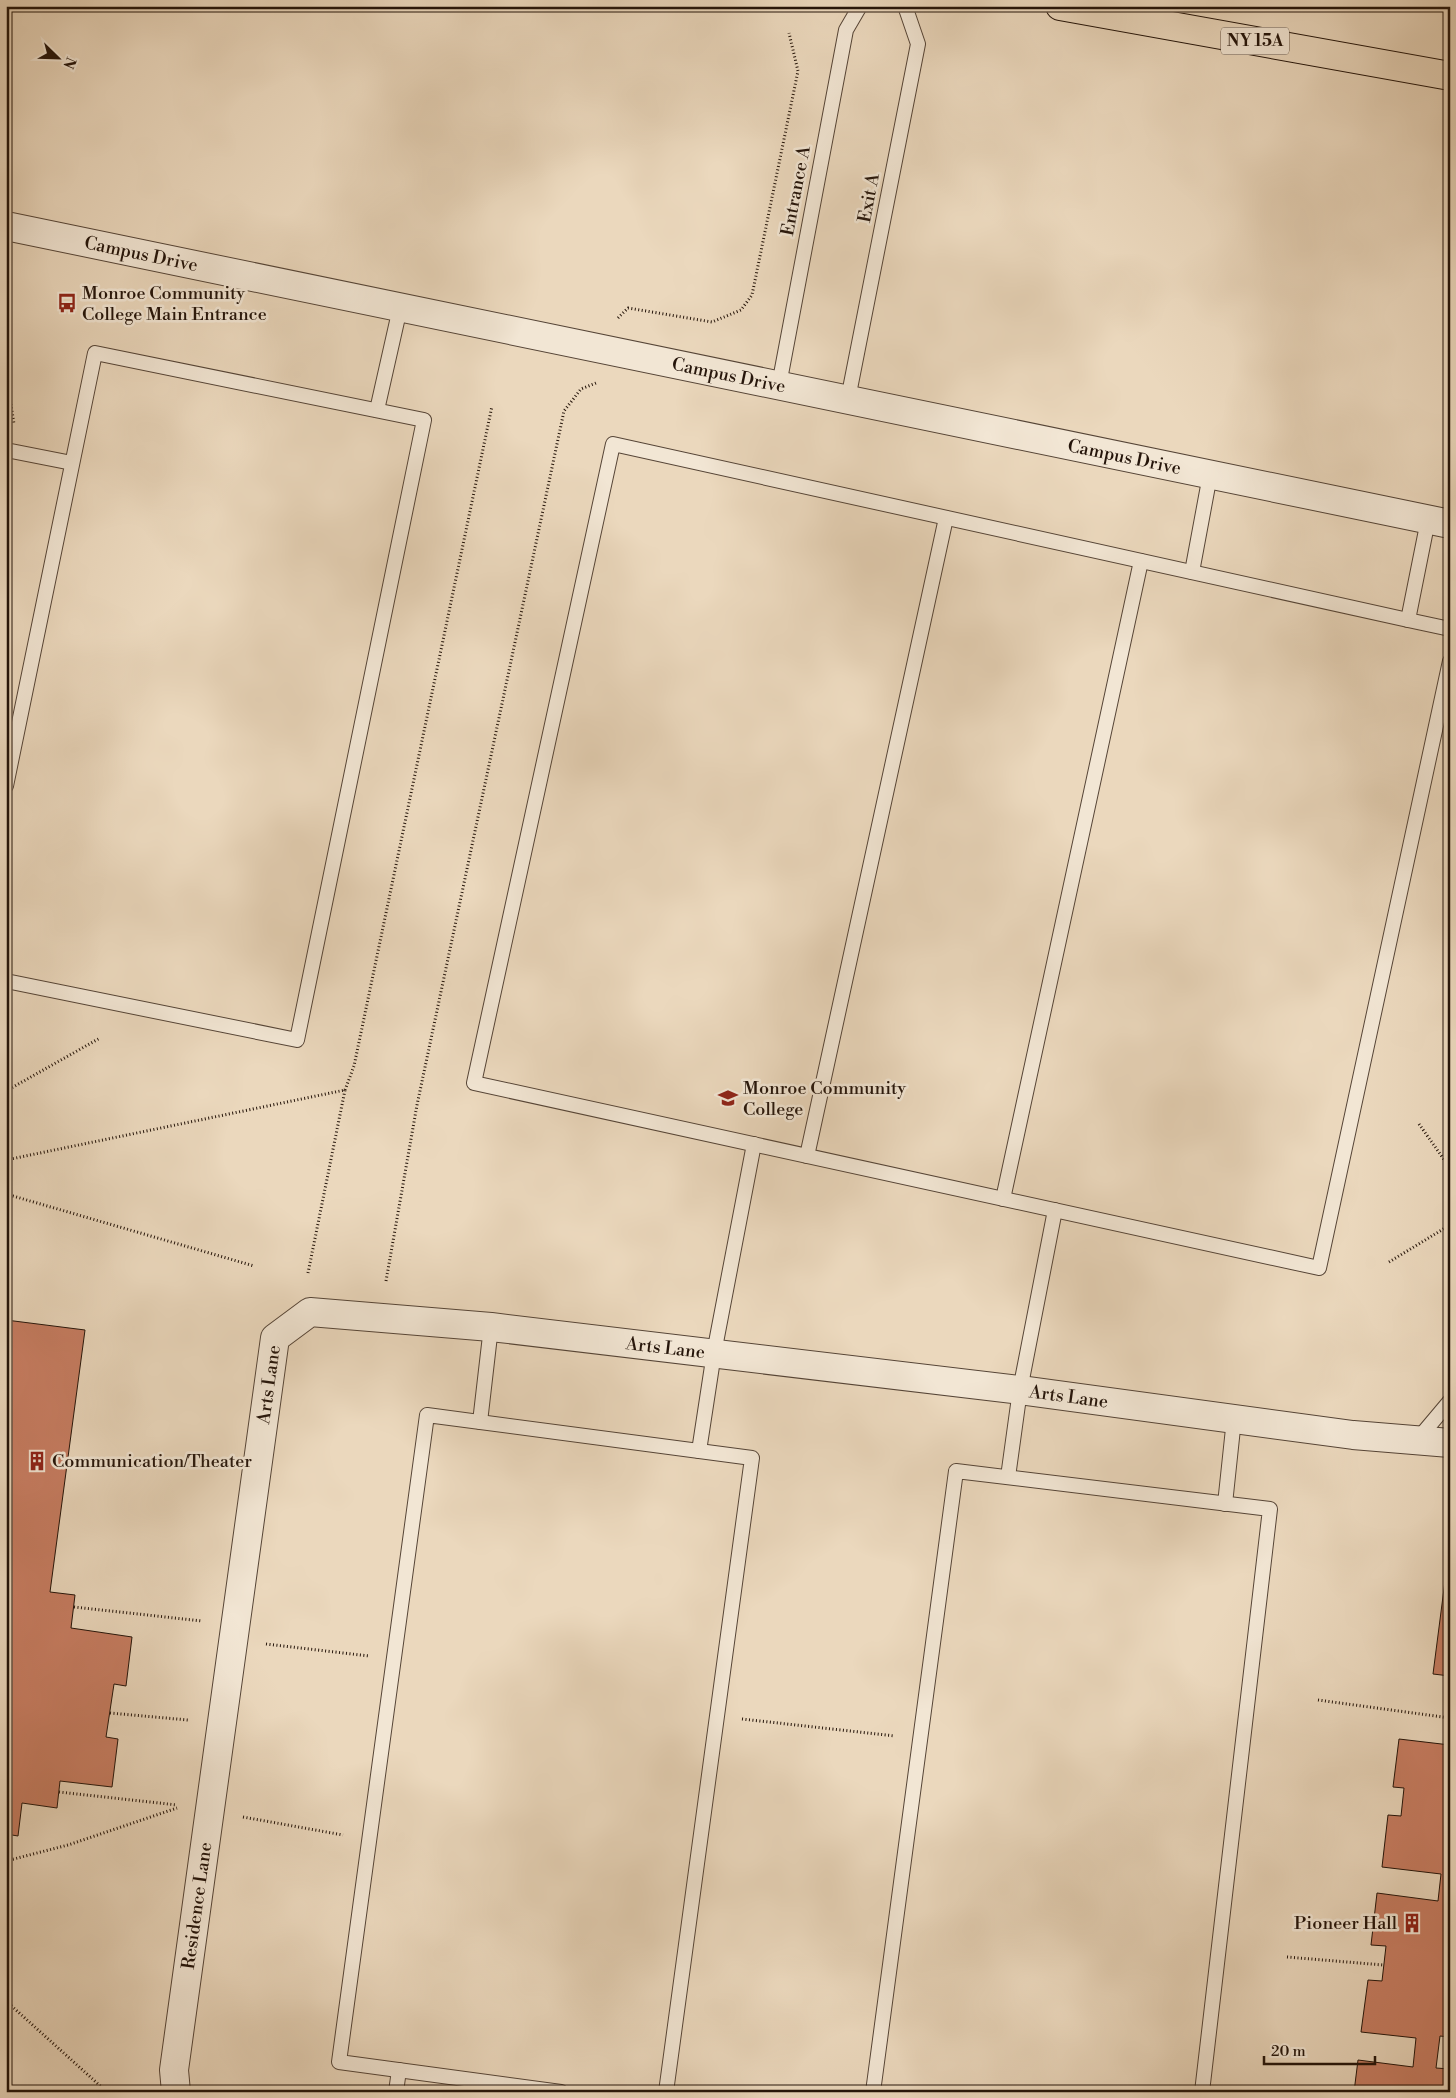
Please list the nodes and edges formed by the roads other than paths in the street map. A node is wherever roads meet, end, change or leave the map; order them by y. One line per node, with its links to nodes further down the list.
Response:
1 (860, 6): 7 (lane, Entrance A)
2 (906, 6): 8 (lane, Exit A)
3 (1060, 6): 4 (main road, NY 15A)
4 (1450, 76)
5 (6, 226): 6 (street, Campus Drive)
6 (400, 308): 7 (street, Campus Drive); 9 (lane)
7 (779, 385): 8 (street, Campus Drive)
8 (848, 399): 12 (street, Campus Drive)
9 (377, 410): 11 (lane); 21 (lane)
10 (6, 450): 11 (lane)
11 (72, 463): 20 (lane)
12 (1210, 475): 14 (street, Campus Drive); 16 (lane)
13 (946, 518): 15 (lane); 22 (lane); 23 (lane)
14 (1439, 522): 17 (lane)
15 (1141, 561): 16 (lane); 24 (lane)
16 (1192, 572): 17 (lane)
17 (1408, 620): 18 (lane)
18 (1450, 629)
19 (1450, 661): 25 (lane)
20 (6, 786)
21 (6, 981)
22 (754, 1144): 23 (lane); 27 (lane)
23 (807, 1156): 24 (lane)
24 (1003, 1199): 25 (lane)
25 (1055, 1210): 28 (lane)
26 (491, 1327): 27 (street, Arts Lane); 31 (lane); 37 (street, Arts Lane)
27 (714, 1353): 28 (street, Arts Lane); 34 (lane)
28 (1020, 1390): 30 (street, Arts Lane); 35 (lane)
29 (1450, 1401): 32 (lane)
30 (1234, 1419): 32 (street, Arts Lane); 36 (lane)
31 (480, 1422): 34 (lane); 38 (lane)
32 (1418, 1439): 33 (street, Arts Lane)
33 (1450, 1443)
34 (699, 1451): 42 (lane)
35 (1008, 1477): 36 (lane); 43 (lane)
36 (1225, 1504): 44 (lane)
37 (221, 1721): 39 (street, Residence Lane)
38 (399, 2070): 40 (lane); 41 (lane)
39 (176, 2092)
40 (396, 2092)
41 (561, 2092)
42 (666, 2092)
43 (873, 2092)
44 (1202, 2092)

